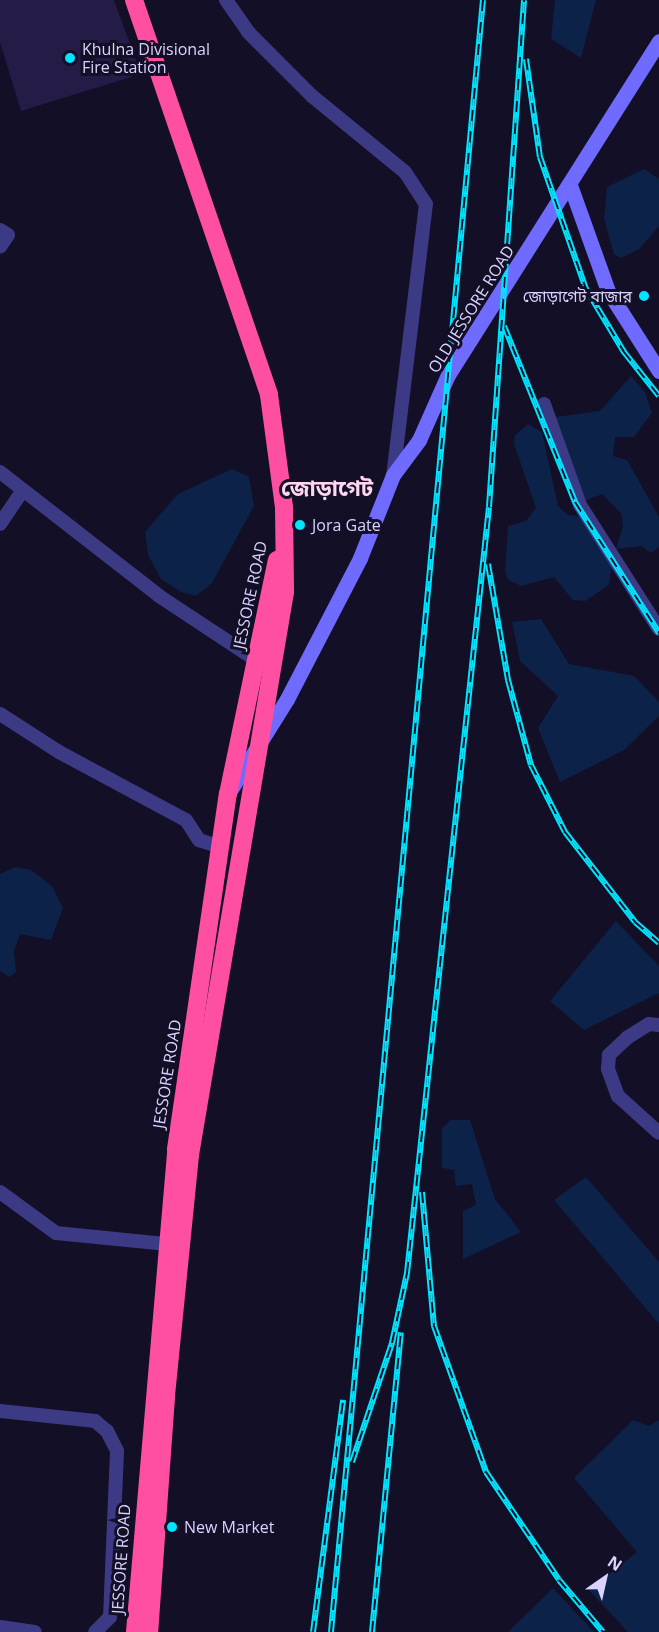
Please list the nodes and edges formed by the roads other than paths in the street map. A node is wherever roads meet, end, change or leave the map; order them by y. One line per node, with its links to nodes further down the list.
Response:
1 (134, 0): 13 (highway, JESSORE ROAD)
2 (225, 0): 10 (street)
3 (657, 51): 4 (main road, OLD JESSORE ROAD)
4 (570, 185): 7 (main road); 10 (main road, OLD JESSORE ROAD)
5 (0, 230): 6 (street)
6 (0, 247)
7 (659, 371)
8 (544, 404): 14 (street)
9 (0, 472): 11 (street)
10 (393, 475): 17 (main road, OLD JESSORE ROAD)
11 (23, 490): 12 (street); 15 (street)
12 (0, 524)
13 (284, 529): 15 (highway, JESSORE ROAD); 17 (highway, JESSORE ROAD)
14 (659, 629)
15 (256, 660): 18 (highway, JESSORE ROAD)
16 (0, 714): 19 (street)
17 (255, 753): 18 (main road, OLD JESSORE ROAD); 27 (highway, JESSORE ROAD)
18 (228, 794): 19 (highway, JESSORE ROAD)
19 (220, 847): 23 (highway, JESSORE ROAD)
20 (659, 1025): 21 (street)
21 (659, 1133)
22 (0, 1192): 23 (street)
23 (167, 1244): 27 (highway, JESSORE ROAD)
24 (0, 1412): 25 (street)
25 (110, 1617): 27 (street); 29 (street)
26 (0, 1627): 28 (street)
27 (140, 1629)
28 (34, 1632)
29 (95, 1632)

